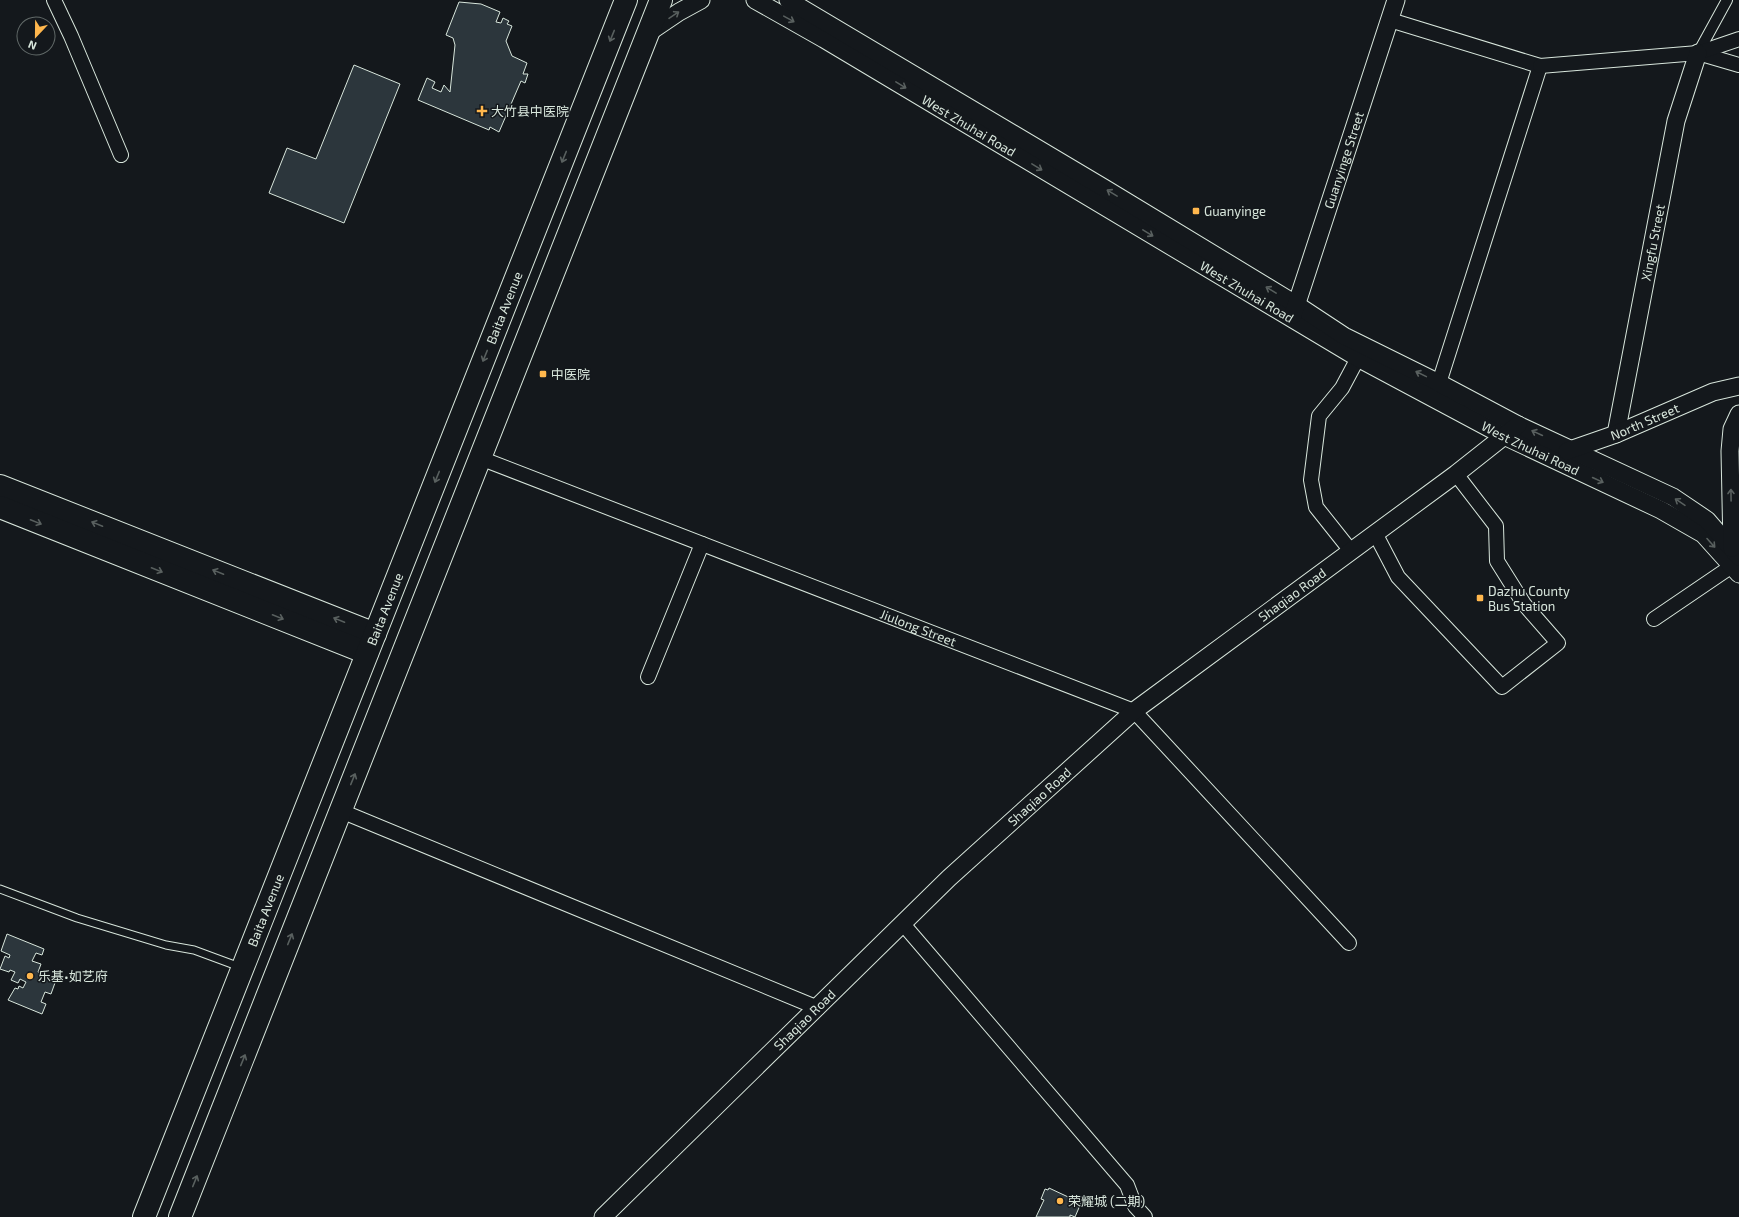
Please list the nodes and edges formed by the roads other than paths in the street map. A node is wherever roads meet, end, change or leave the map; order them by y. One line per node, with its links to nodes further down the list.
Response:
1 (54, 0): 15 (street)
2 (626, 0): 35 (highway, Baita Avenue, one-way to 35)
3 (661, 0): 10 (highway)
4 (701, 0): 10 (street, one-way to 4)
5 (755, 0): 16 (street, West Zhuhai Road, one-way to 16)
6 (788, 0): 16 (street, West Zhuhai Road, one-way to 6)
7 (1396, 0): 9 (street, Guanyinge Street)
8 (1726, 0): 12 (street)
9 (1390, 20): 14 (street); 16 (street, Guanyinge Street)
10 (648, 33): 26 (highway)
11 (1739, 39): 12 (street)
12 (1698, 53): 13 (street); 14 (street); 22 (street, Xingfu Street)
13 (1739, 64)
14 (1540, 66): 18 (street)
15 (121, 155)
16 (1294, 312): 17 (street, West Zhuhai Road); 18 (street, West Zhuhai Road, one-way to 16)
17 (1358, 358): 23 (street, West Zhuhai Road); 32 (street)
18 (1439, 383): 21 (street, West Zhuhai Road)
19 (1739, 386): 22 (street, North Street)
20 (1739, 414): 33 (street, one-way to 20)
21 (1518, 424): 23 (street, Shaqiao Road); 24 (street, West Zhuhai Road, one-way to 21)
22 (1616, 434): 24 (street, North Street)
23 (1504, 436): 25 (street, West Zhuhai Road); 27 (street, Shaqiao Road)
24 (1572, 450): 25 (street, North Street); 33 (street, West Zhuhai Road, one-way to 24)
25 (1550, 457): 33 (street, West Zhuhai Road, one-way to 33)
26 (480, 458): 31 (street, Jiulong Street); 38 (highway, one-way to 26)
27 (1456, 474): 30 (street, Shaqiao Road); 30 (street)
28 (0, 486): 35 (highway, one-way to 28)
29 (0, 507): 35 (highway, one-way to 35)
30 (1375, 533): 32 (street, Shaqiao Road)
31 (702, 544): 36 (street); 37 (street, Jiulong Street)
32 (1351, 551): 37 (street, Shaqiao Road)
33 (1735, 561): 34 (street)
34 (1654, 619)
35 (371, 644): 42 (highway, Baita Avenue)
36 (648, 676)
37 (1134, 711): 40 (street, Shaqiao Road); 41 (street)
38 (341, 811): 43 (street); 45 (highway, one-way to 38)
39 (0, 888): 42 (lane)
40 (903, 924): 43 (street, Shaqiao Road); 47 (street)
41 (1349, 943)
42 (242, 968): 44 (highway, Baita Avenue)
43 (818, 1008): 46 (street, Shaqiao Road)
44 (144, 1217)
45 (180, 1217)
46 (603, 1217)
47 (1145, 1217)

